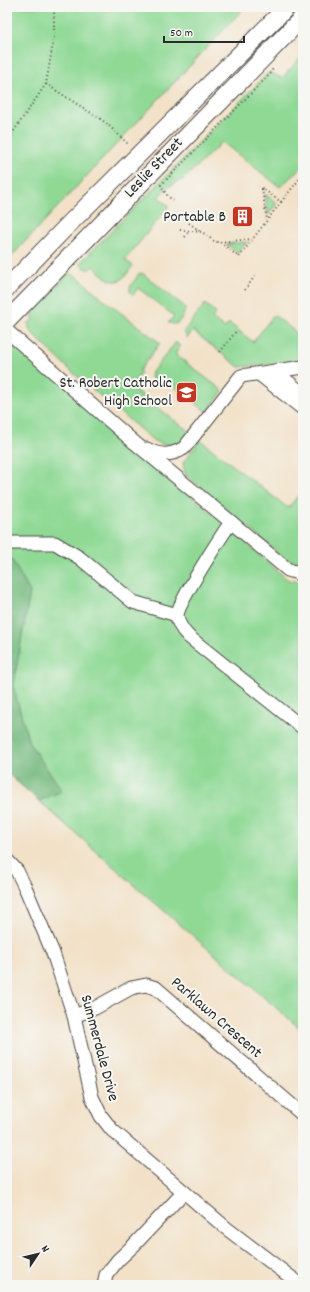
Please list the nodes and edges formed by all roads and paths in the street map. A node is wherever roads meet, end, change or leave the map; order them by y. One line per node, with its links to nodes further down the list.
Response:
1 (54, 7): 5 (path)
2 (287, 7): 7 (main road, Leslie Street)
3 (303, 17): 24 (main road, Leslie Street)
4 (274, 67): 11 (path)
5 (46, 84): 6 (path); 7 (path)
6 (7, 141)
7 (138, 155): 22 (main road, Leslie Street)
8 (301, 177): 12 (path)
9 (259, 186): 10 (path)
10 (262, 188): 12 (path); 13 (path)
11 (173, 201)
12 (281, 202): 13 (path)
13 (267, 220): 19 (path)
14 (189, 223): 17 (path)
15 (180, 230): 16 (path)
16 (189, 231): 17 (path); 18 (path)
17 (202, 232): 20 (path)
18 (184, 237)
19 (252, 239): 20 (path); 20 (path)
20 (220, 242)
21 (255, 276): 23 (path)
22 (7, 288)
23 (244, 290)
24 (7, 321)
25 (238, 330): 27 (path)
26 (7, 331): 34 (street)
27 (220, 352)
28 (297, 368): 29 (street); 31 (street)
29 (275, 371): 30 (street); 32 (street)
30 (259, 374): 33 (street); 34 (street)
31 (303, 378)
32 (303, 394)
33 (303, 409)
34 (135, 442): 35 (street)
35 (231, 522): 37 (street); 38 (street)
36 (7, 543): 38 (street)
37 (303, 571)
38 (177, 615): 39 (street)
39 (303, 728)
40 (7, 860): 41 (street, Summerdale Drive)
41 (74, 1016): 42 (street, Parklawn Crescent); 43 (street, Summerdale Drive)
42 (303, 1115)
43 (184, 1192): 44 (street); 45 (street, Summerdale Drive)
44 (104, 1285)
45 (301, 1285)

